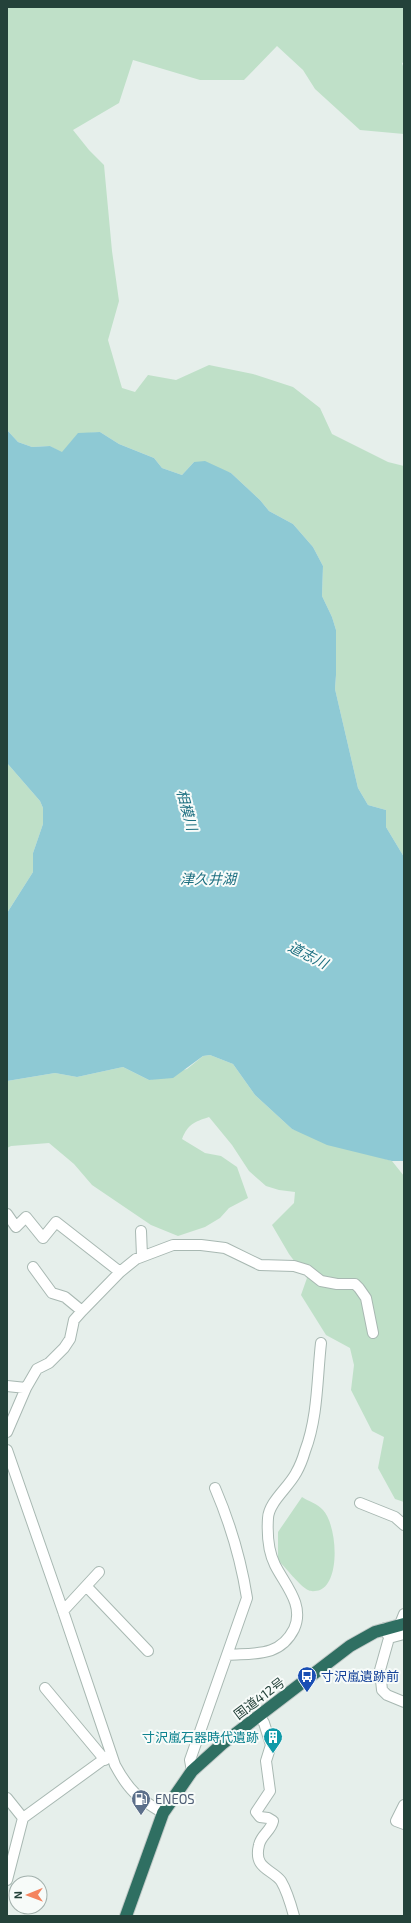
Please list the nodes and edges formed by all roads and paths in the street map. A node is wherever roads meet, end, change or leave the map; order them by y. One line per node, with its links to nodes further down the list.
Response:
1 (7, 1214): 5 (street)
2 (141, 1232): 3 (street)
3 (142, 1256): 5 (street); 7 (street)
4 (33, 1267): 6 (street)
5 (120, 1272): 6 (street)
6 (82, 1311): 10 (street)
7 (373, 1333)
8 (321, 1343): 22 (street)
9 (7, 1386): 10 (street)
10 (26, 1388): 11 (street)
11 (7, 1432)
12 (7, 1450): 18 (street)
13 (216, 1488): 22 (street)
14 (360, 1503): 15 (street)
15 (404, 1525)
16 (99, 1572): 17 (street)
17 (87, 1587): 18 (street); 21 (street)
18 (64, 1611): 26 (street)
19 (403, 1624): 20 (highway, 国道412号)
20 (387, 1633): 24 (street); 25 (highway, 国道412号)
21 (148, 1651)
22 (228, 1654): 27 (street)
23 (45, 1688): 26 (street)
24 (404, 1702)
25 (259, 1715): 27 (highway, 国道412号); 35 (street)
26 (108, 1757): 30 (street); 31 (street)
27 (192, 1771): 30 (highway, 国道412号)
28 (7, 1798): 31 (street)
29 (404, 1805): 32 (street)
30 (163, 1813): 34 (highway, 国道412号)
31 (22, 1818): 33 (street)
32 (404, 1824)
33 (7, 1880)
34 (126, 1916)
35 (294, 1916)

